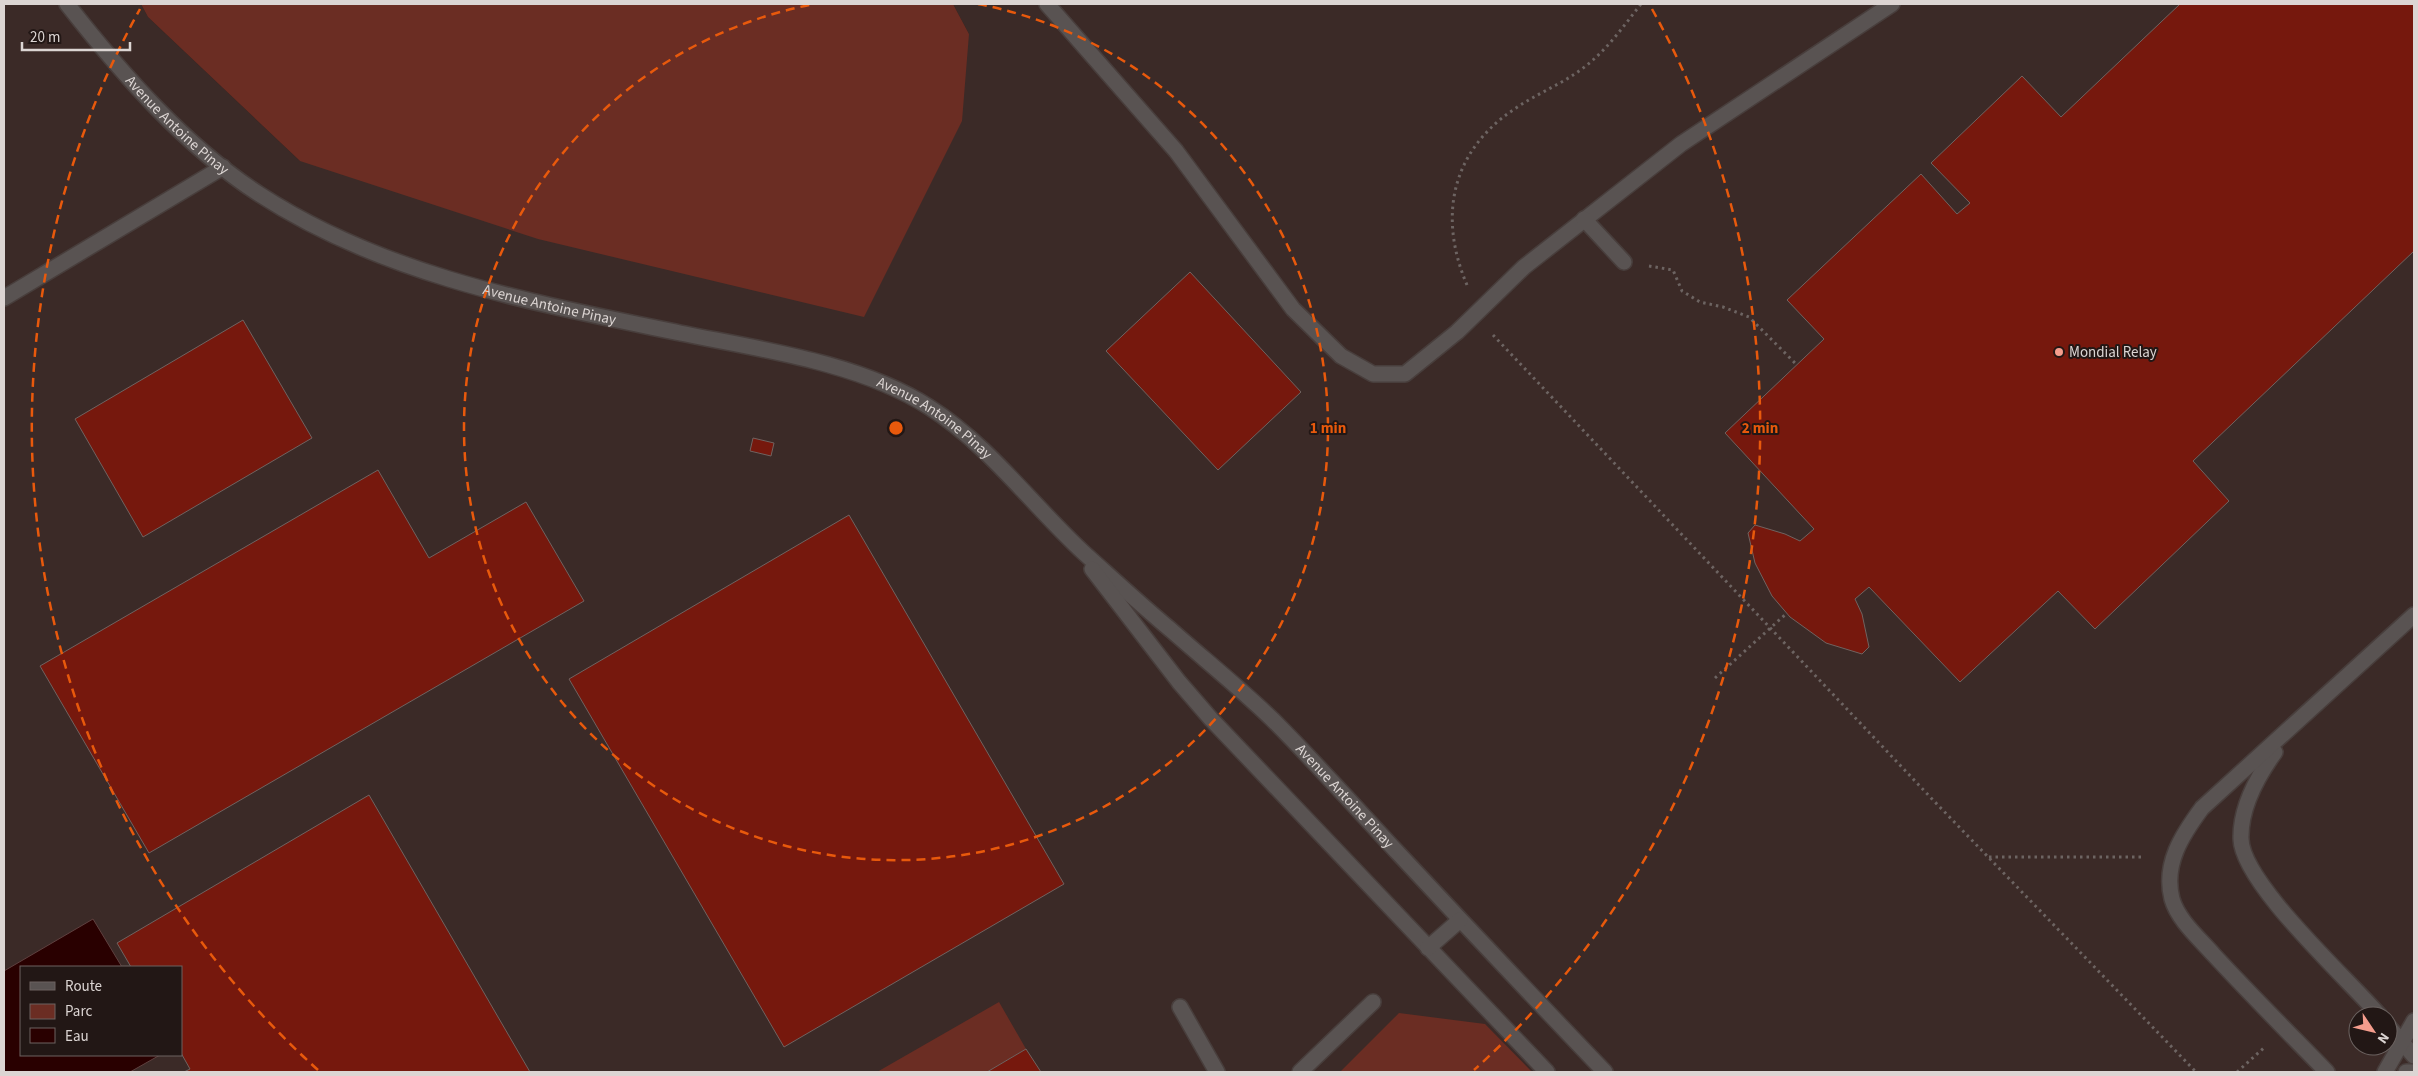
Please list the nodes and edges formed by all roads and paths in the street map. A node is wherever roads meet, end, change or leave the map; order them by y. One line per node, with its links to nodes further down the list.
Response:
1 (67, 4): 5 (street, Avenue Antoine Pinay)
2 (1047, 4): 9 (street)
3 (1640, 4): 9 (path)
4 (1892, 4): 6 (street)
5 (224, 167): 8 (street); 11 (street, Avenue Antoine Pinay)
6 (1584, 219): 7 (street); 9 (street)
7 (1624, 262): 10 (path)
8 (4, 298)
9 (1479, 310): 14 (path)
10 (1797, 365)
11 (1066, 536): 19 (street, Avenue Antoine Pinay); 20 (street, Avenue Antoine Pinay)
12 (1787, 613): 14 (path)
13 (2414, 615): 16 (street)
14 (1770, 628): 15 (path); 17 (path)
15 (1715, 678)
16 (2296, 725): 18 (street); 22 (street)
17 (1988, 857): 18 (path); 33 (path)
18 (2173, 857): 25 (street)
19 (1460, 920): 20 (street); 32 (street, Avenue Antoine Pinay)
20 (1428, 948): 31 (street, Avenue Antoine Pinay)
21 (1373, 1002): 30 (street)
22 (2371, 1006)
23 (1180, 1007): 29 (street)
24 (2414, 1021): 27 (street)
25 (2285, 1029): 34 (path); 35 (street)
26 (2398, 1037): 27 (street)
27 (2403, 1043): 28 (street); 36 (street)
28 (2414, 1056)
29 (1217, 1072)
30 (1300, 1072)
31 (1547, 1072)
32 (1605, 1072)
33 (2196, 1072)
34 (2237, 1072)
35 (2327, 1072)
36 (2384, 1072)
37 (2406, 1072): 38 (street)
38 (2414, 1072)

